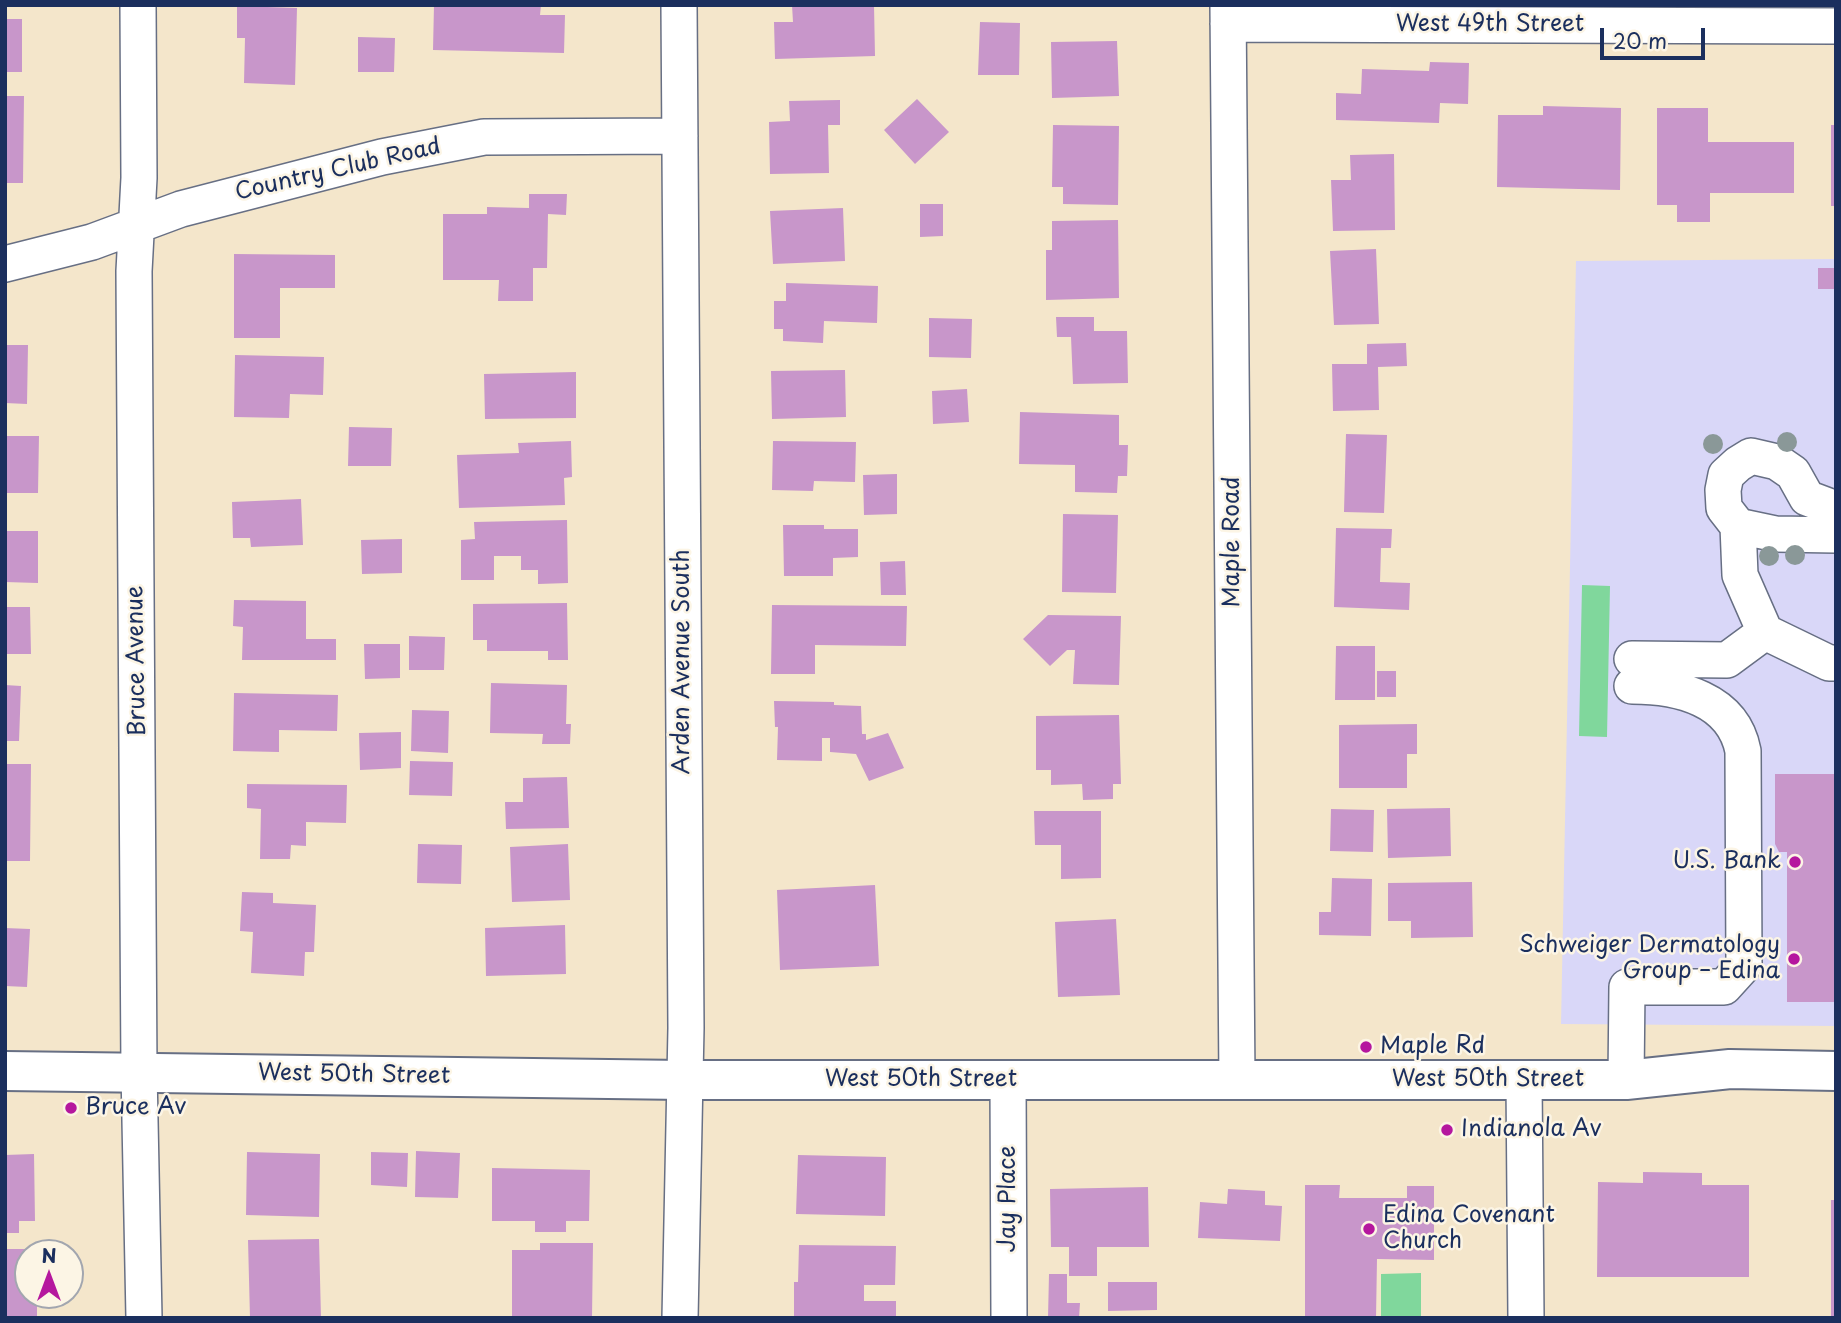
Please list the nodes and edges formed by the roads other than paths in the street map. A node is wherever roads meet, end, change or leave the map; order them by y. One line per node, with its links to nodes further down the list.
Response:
1 (138, 5): 7 (street, Bruce Avenue)
2 (679, 5): 6 (street, Arden Avenue South)
3 (1228, 15): 4 (street, West 49th Street); 19 (street, Maple Road)
4 (1791, 16): 5 (street, West 49th Street)
5 (1836, 26)
6 (680, 136): 7 (street, Country Club Road); 17 (street, Arden Avenue South)
7 (136, 226): 8 (street, Country Club Road); 16 (street, Bruce Avenue)
8 (5, 264)
9 (1836, 509): 10 (street)
10 (1738, 526): 11 (street); 12 (street)
11 (1836, 535)
12 (1765, 632): 13 (street); 21 (street)
13 (1836, 663)
14 (5, 1071): 16 (main road, West 50th Street)
15 (1836, 1071): 21 (main road, West 50th Street)
16 (139, 1072): 17 (main road, West 50th Street); 22 (street, Bruce Avenue)
17 (684, 1080): 18 (main road, West 50th Street); 23 (street, Arden Avenue South)
18 (1008, 1080): 19 (main road, West 50th Street); 24 (street, Jay Place)
19 (1237, 1080): 20 (main road, West 50th Street)
20 (1524, 1080): 21 (main road, West 50th Street); 25 (street)
21 (1626, 1080)
22 (144, 1318)
23 (680, 1318)
24 (1009, 1318)
25 (1526, 1318)

